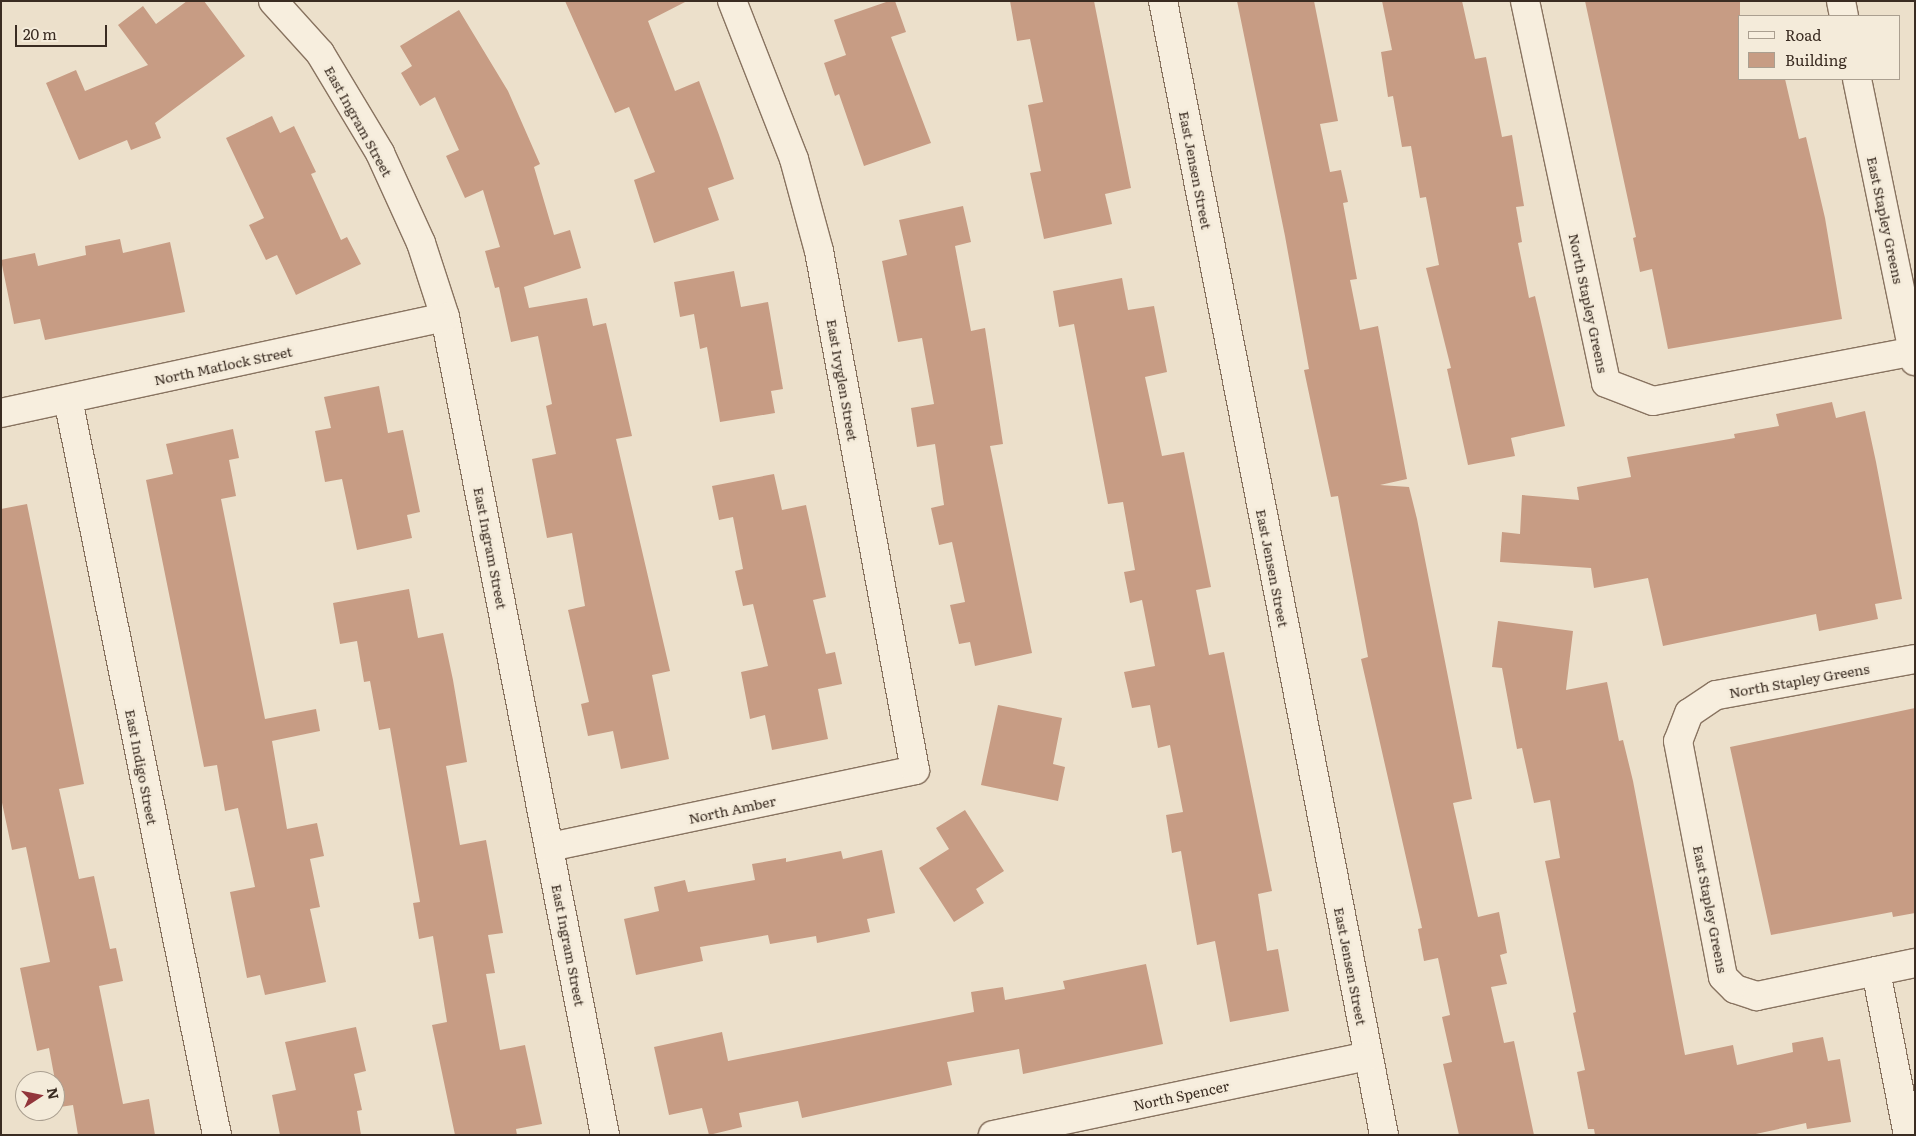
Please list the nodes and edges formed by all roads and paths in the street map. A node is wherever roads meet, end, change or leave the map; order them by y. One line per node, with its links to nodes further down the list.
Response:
1 (273, 1): 8 (street, East Ingram Street)
2 (732, 1): 14 (street, East Ivyglen Street)
3 (1163, 1): 18 (street, East Jensen Street)
4 (1525, 1): 9 (street, North Stapley Greens)
5 (1841, 1): 6 (street)
6 (1844, 15)
7 (1857, 80): 9 (street, East Stapley Greens)
8 (445, 317): 10 (street, North Matlock Street); 15 (street, East Ingram Street)
9 (1914, 355)
10 (68, 399): 11 (street, North Matlock Street); 19 (street, East Indigo Street)
11 (1, 413)
12 (1915, 659): 13 (street, North Stapley Greens)
13 (1689, 713): 17 (street, East Stapley Greens)
14 (915, 770): 15 (street, North Amber)
15 (550, 847): 20 (street, East Ingram Street)
16 (1915, 963): 17 (street, East Stapley Greens)
17 (1876, 971): 23 (street)
18 (1368, 1056): 21 (street, North Spencer); 22 (street, East Jensen Street)
19 (217, 1135)
20 (605, 1135)
21 (993, 1135)
22 (1384, 1135)
23 (1908, 1135)

